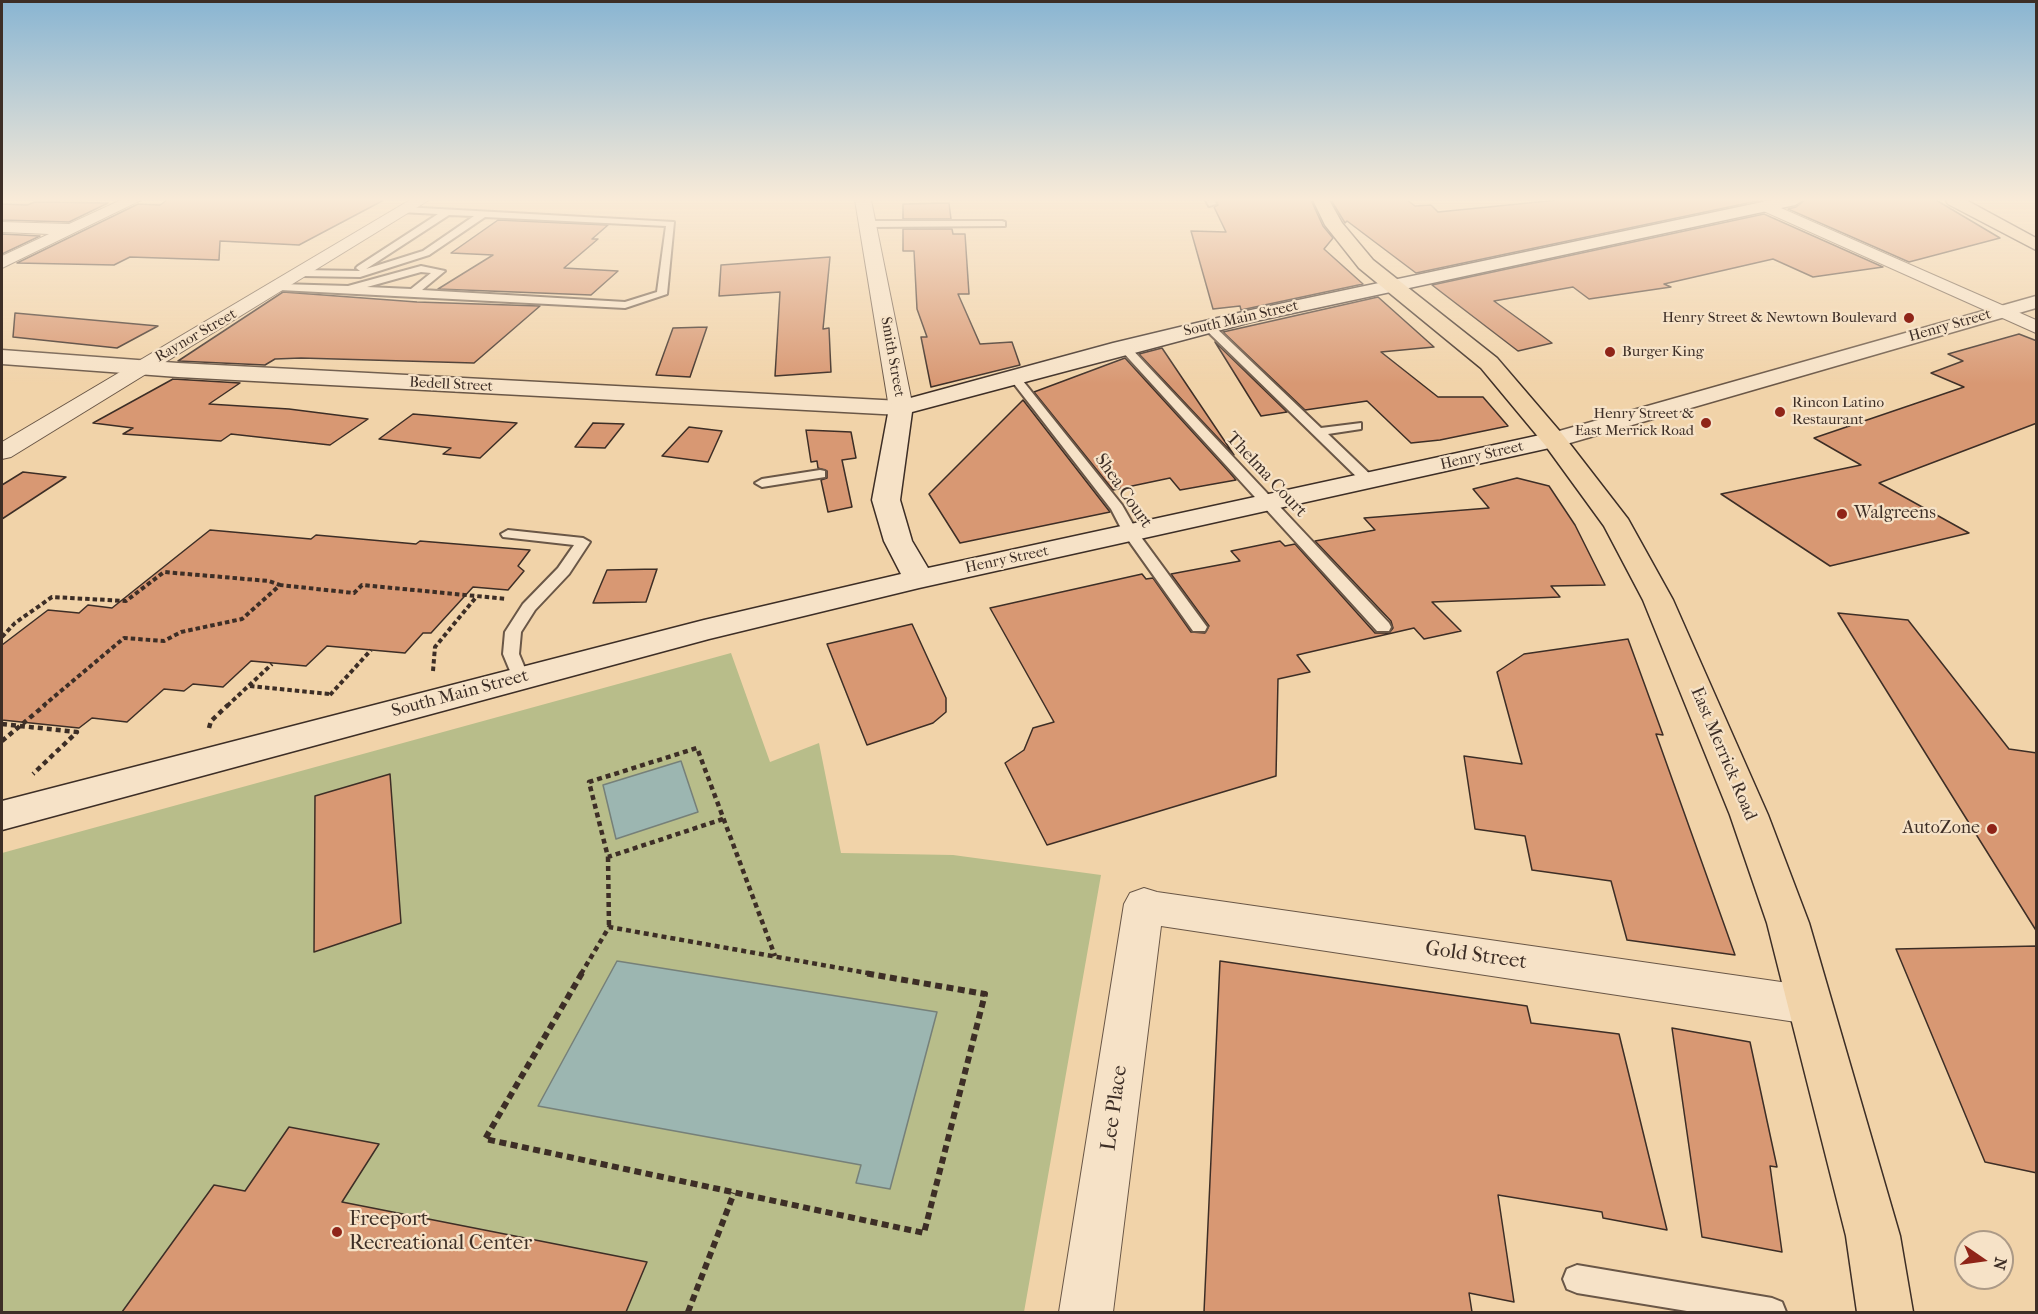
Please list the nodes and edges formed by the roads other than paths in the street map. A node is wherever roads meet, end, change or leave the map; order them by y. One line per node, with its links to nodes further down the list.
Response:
1 (321, 261): 9 (street, Raynor Street)
2 (372, 261): 10 (lane)
3 (400, 261): 10 (lane)
4 (666, 261): 14 (lane)
5 (875, 261): 23 (street, Smith Street)
6 (1364, 261): 11 (main road, East Merrick Road)
7 (1505, 261): 11 (main road, South Main Street)
8 (1888, 261): 16 (street)
9 (302, 273): 10 (lane); 12 (street, Raynor Street)
10 (351, 275)
11 (1394, 285): 17 (main road, South Main Street); 26 (main road, East Merrick Road)
12 (280, 286): 13 (lane); 21 (street, Raynor Street)
13 (348, 289): 14 (lane); 14 (lane)
14 (413, 292)
15 (2037, 302): 16 (main road, Henry Street)
16 (2001, 312): 18 (street); 26 (main road, Henry Street)
17 (1209, 327): 19 (main road, South Main Street); 25 (lane)
18 (2037, 327)
19 (1124, 347): 22 (main road, South Main Street); 31 (lane, Thelma Court)
20 (2, 357): 21 (main road, Bedell Street)
21 (141, 368): 23 (main road, Bedell Street); 27 (street, Raynor Street)
22 (1015, 378): 23 (main road, South Main Street); 33 (lane, Shea Court)
23 (901, 408): 34 (main road, Smith Street)
24 (1357, 426): 25 (lane)
25 (1318, 432): 29 (lane)
26 (1554, 440): 29 (main road, Henry Street); 40 (main road, East Merrick Road)
27 (2, 452)
28 (820, 474): 30 (lane)
29 (1369, 481): 31 (main road, Henry Street)
30 (762, 483)
31 (1268, 504): 33 (main road, Henry Street); 36 (lane, Thelma Court)
32 (508, 534): 37 (lane)
33 (1131, 534): 34 (main road, Henry Street); 35 (lane, Shea Court)
34 (919, 579): 37 (main road, South Main Street)
35 (1199, 627)
36 (1383, 627)
37 (521, 678): 38 (main road, South Main Street)
38 (2, 816)
39 (1144, 904): 40 (street, Gold Street); 42 (street, Lee Place)
40 (1809, 1005): 44 (main road, East Merrick Road)
41 (1577, 1279): 43 (lane)
42 (1086, 1312)
43 (1772, 1312)
44 (1885, 1312)

